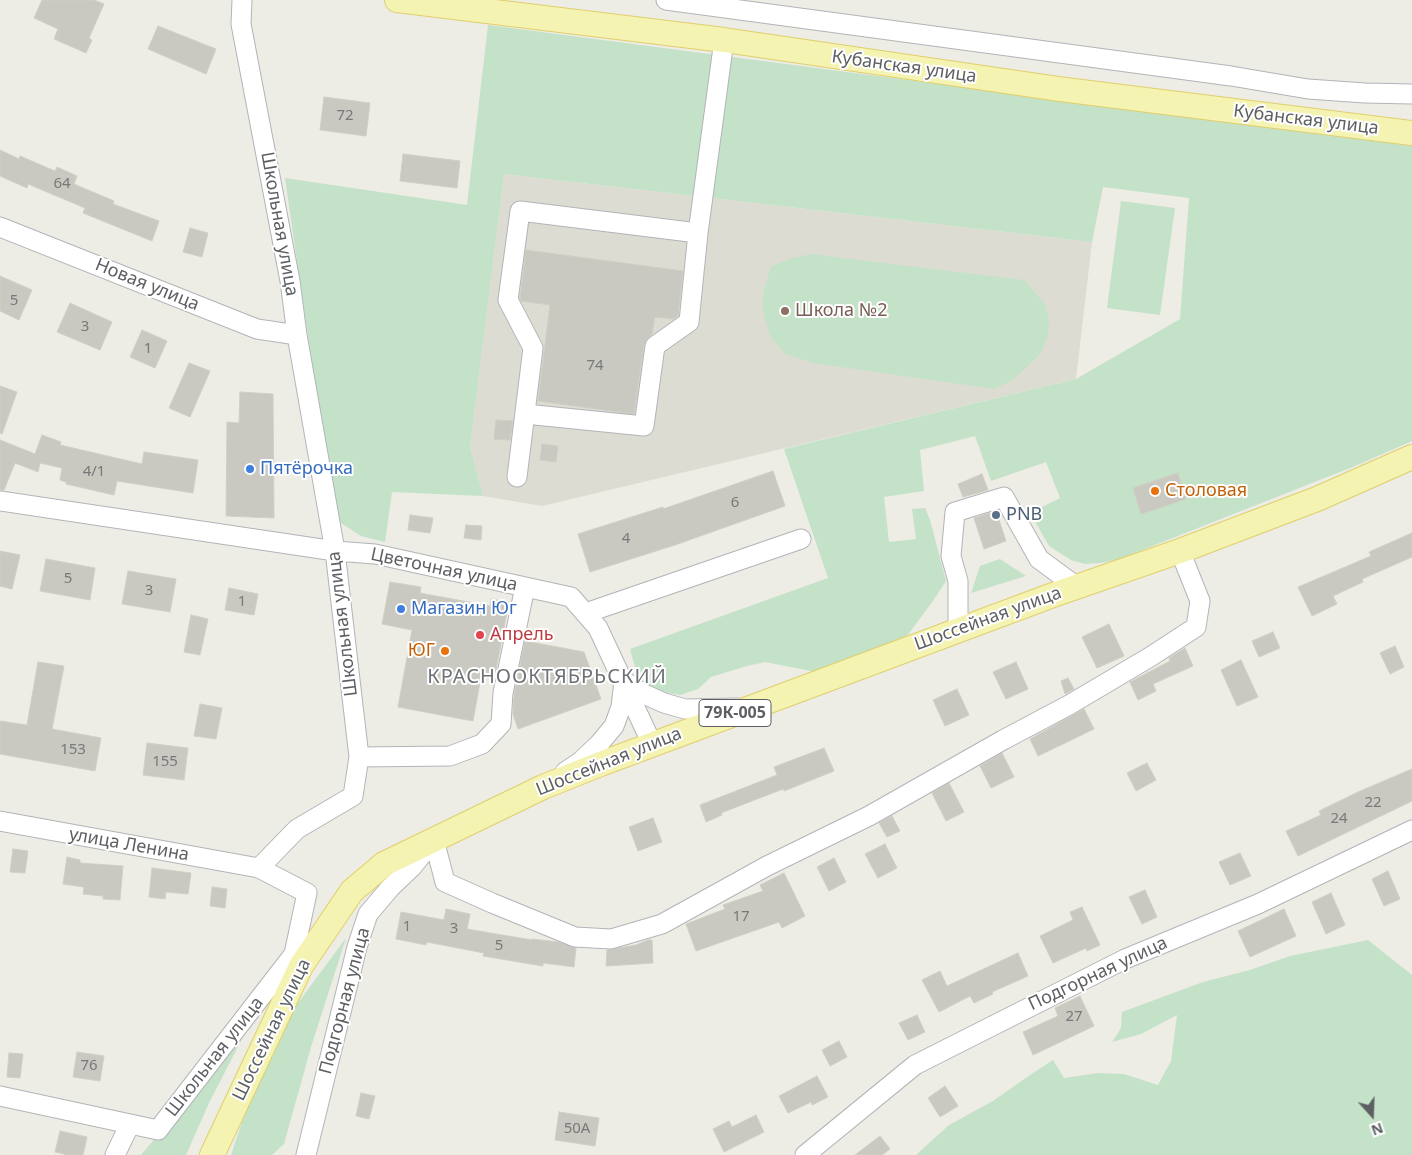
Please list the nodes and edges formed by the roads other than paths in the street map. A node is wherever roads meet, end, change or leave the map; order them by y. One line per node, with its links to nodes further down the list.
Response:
1 (242, 0): 9 (street, Школьная улица)
2 (397, 0): 4 (main road, Кубанская улица)
3 (666, 0): 5 (street)
4 (724, 40): 6 (main road, Кубанская улица); 8 (street)
5 (1412, 94)
6 (1412, 133)
7 (0, 226): 9 (street, Новая улица)
8 (698, 233): 10 (street); 10 (street)
9 (297, 335): 15 (street, Школьная улица)
10 (525, 414): 12 (street)
11 (1412, 457): 16 (main road, Шоссейная улица / 79К-005)
12 (517, 477)
13 (0, 502): 15 (street, Цветочная улица)
14 (801, 539): 19 (street)
15 (335, 550): 17 (street, Цветочная улица); 24 (street, Школьная улица)
16 (1180, 551): 18 (main road, Шоссейная улица / 79К-005); 28 (street)
17 (524, 587): 19 (street, Цветочная улица); 24 (street)
18 (1077, 587): 20 (main road, Шоссейная улица / 79К-005); 20 (street)
19 (586, 613): 21 (street, Цветочная улица)
20 (958, 630): 22 (main road, Шоссейная улица / 79К-005)
21 (624, 681): 22 (street); 23 (street, Цветочная улица); 25 (street)
22 (750, 707): 23 (main road, Шоссейная улица / 79К-005)
23 (652, 744): 25 (main road, Шоссейная улица / 79К-005)
24 (359, 757): 29 (street, Школьная улица)
25 (543, 787): 28 (main road, Шоссейная улица / 79К-005)
26 (0, 821): 29 (street, улица Ленина)
27 (1412, 830): 35 (street, Подгорная улица)
28 (434, 840): 33 (main road, Шоссейная улица / 79К-005); 34 (street, Подгорная улица)
29 (259, 868): 31 (street, Школьная улица)
30 (0, 1096): 31 (street)
31 (130, 1124): 32 (street)
32 (116, 1155)
33 (212, 1155)
34 (306, 1155)
35 (805, 1155)

